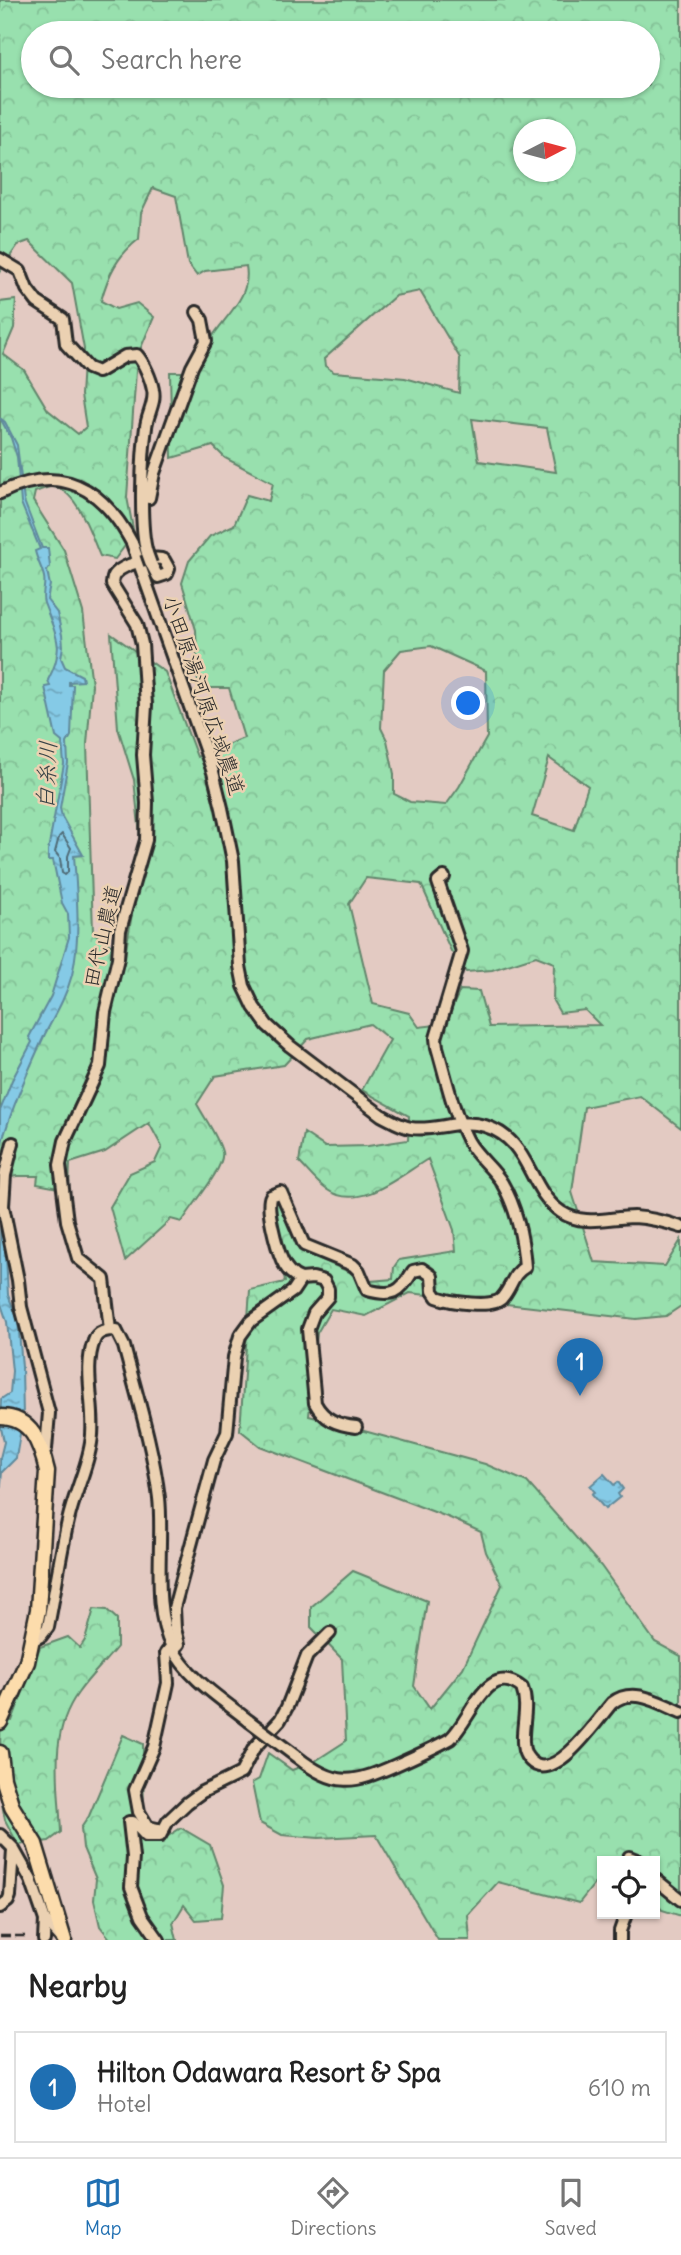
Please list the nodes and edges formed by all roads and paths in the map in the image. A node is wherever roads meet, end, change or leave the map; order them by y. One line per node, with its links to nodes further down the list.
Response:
1 (0, 259): 4 (street)
2 (197, 312): 4 (street)
3 (0, 493): 5 (street, 小田原湯河原広域農道)
4 (143, 524): 5 (street)
5 (139, 563): 7 (street, 小田原湯河原広域農道); 11 (street, 田代山農道)
6 (444, 877): 7 (street)
7 (460, 1123): 9 (street, 小田原湯河原広域農道); 10 (street)
8 (13, 1143): 14 (street)
9 (681, 1227)
10 (301, 1279): 13 (street); 17 (street)
11 (110, 1330): 16 (street); 17 (street)
12 (0, 1417): 14 (main road)
13 (356, 1427)
14 (43, 1452): 16 (main road)
15 (330, 1633): 21 (street)
16 (32, 1641): 19 (main road)
17 (172, 1648): 18 (street, bridge); 21 (street)
18 (681, 1712)
19 (0, 1722)
20 (0, 1753): 30 (main road)
21 (162, 1830): 31 (street)
22 (0, 1835): 23 (street)
23 (13, 1848): 26 (street); 28 (street)
24 (660, 1882): 25 (street)
25 (681, 1900)
26 (0, 1907)
27 (624, 1919): 32 (street)
28 (45, 1920): 29 (street); 30 (street)
29 (44, 1940)
30 (63, 1940)
31 (159, 1940)
32 (620, 1940)

